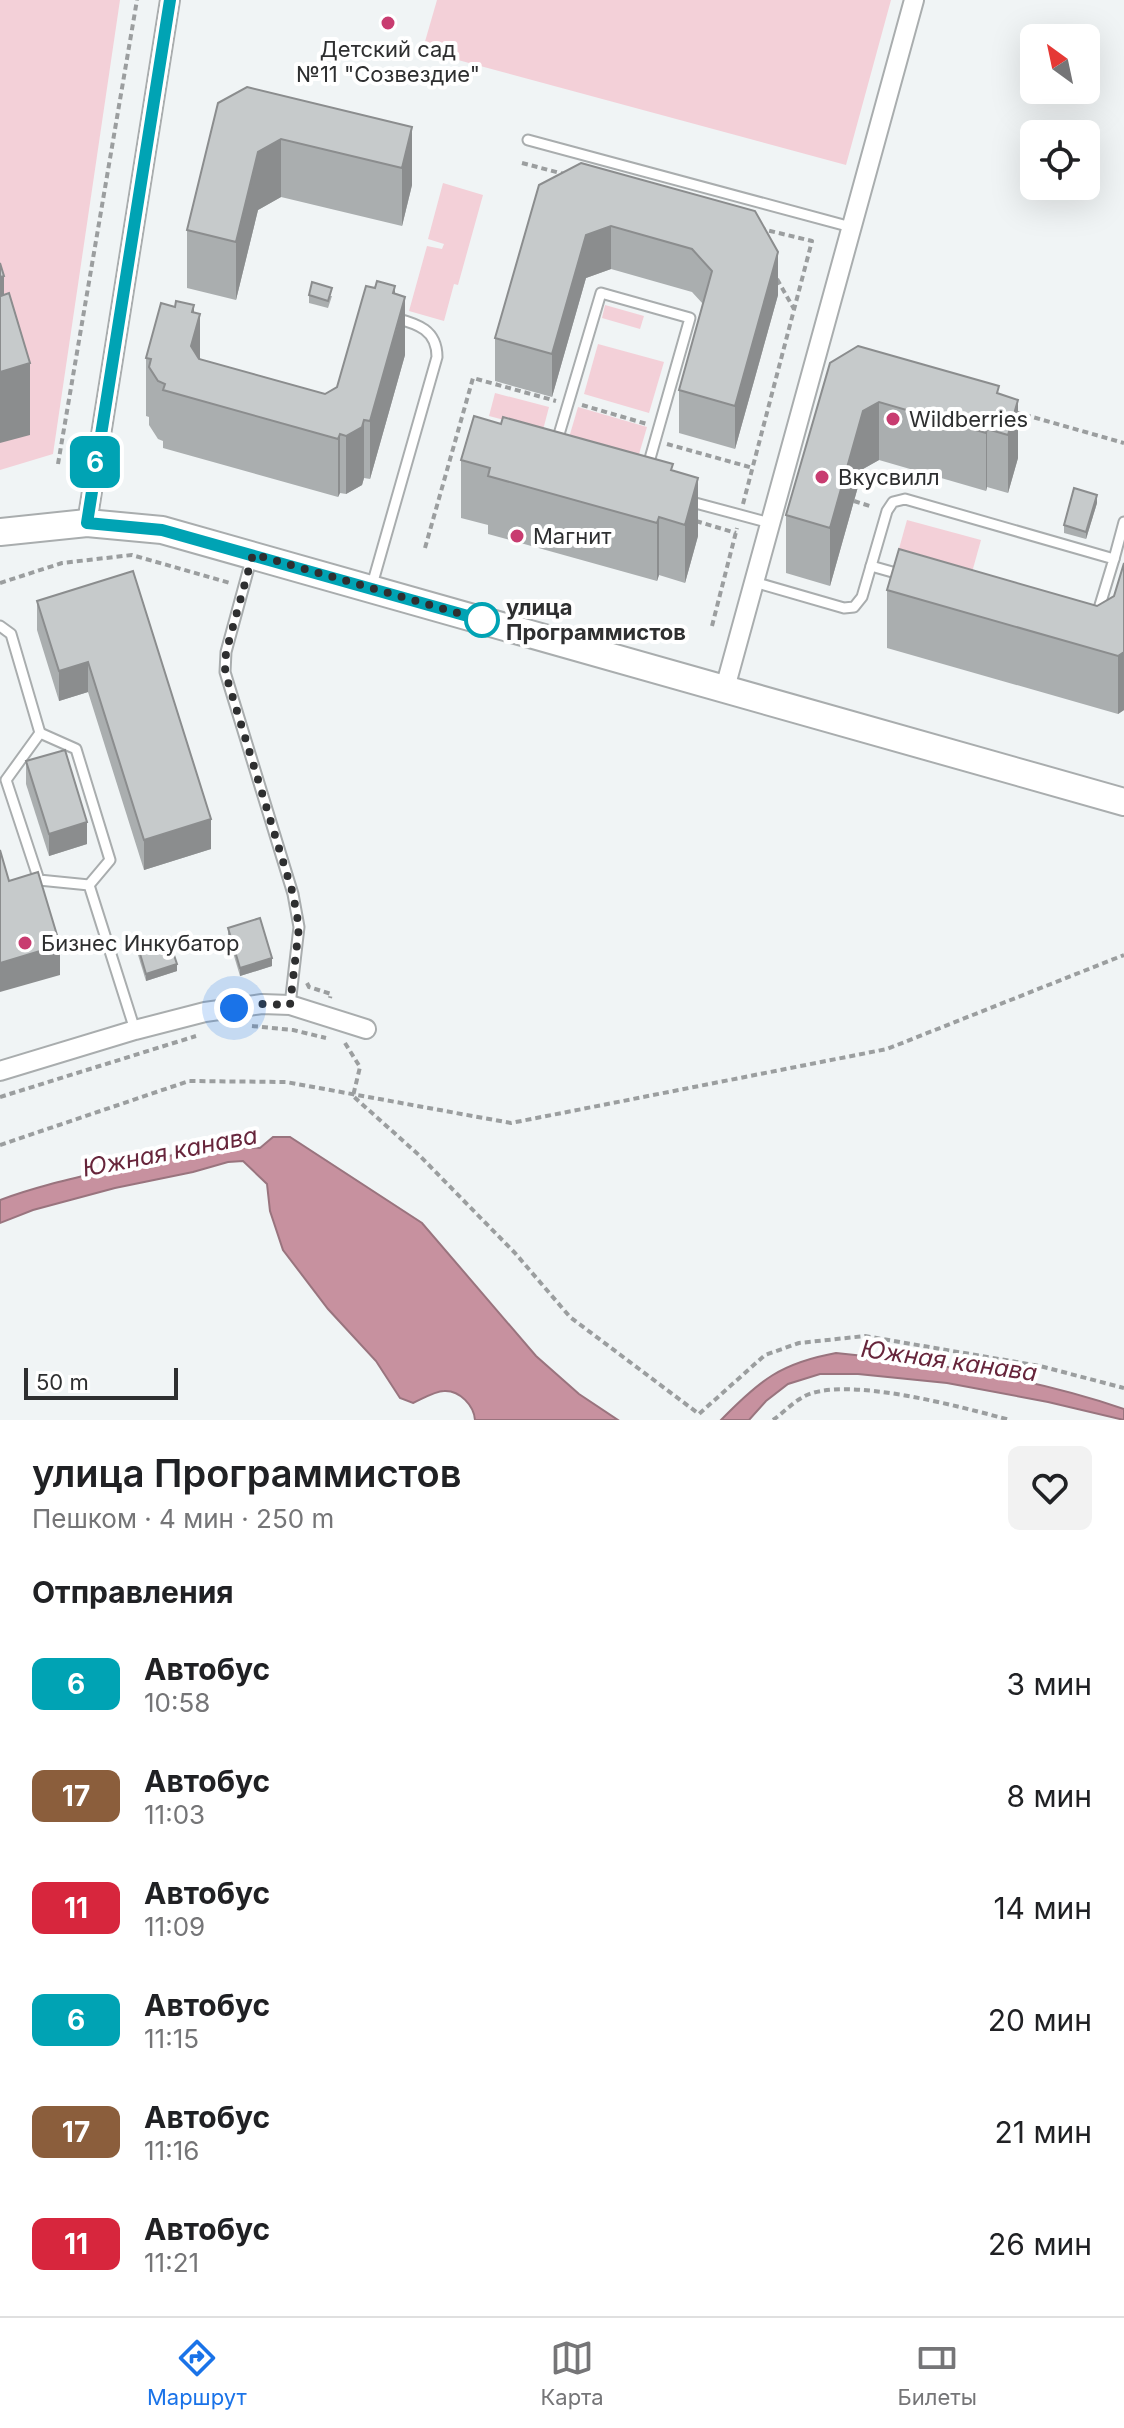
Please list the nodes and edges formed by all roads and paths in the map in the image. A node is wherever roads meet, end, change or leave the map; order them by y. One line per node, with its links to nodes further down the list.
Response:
1 (137, 0): 22 (path)
2 (170, 0): 31 (street)
3 (914, 0): 7 (street)
4 (528, 140): 7 (lane)
5 (522, 163): 6 (path)
6 (567, 175)
7 (851, 227): 32 (street)
8 (759, 228): 10 (path)
9 (774, 273): 10 (path)
10 (794, 309): 23 (path)
11 (389, 316): 43 (lane)
12 (561, 387): 13 (path)
13 (557, 402): 14 (path); 20 (path)
14 (569, 402): 16 (path); 19 (lane); 24 (lane)
15 (1007, 410): 17 (path)
16 (653, 426)
17 (1124, 443)
18 (666, 444): 23 (path)
19 (555, 448)
20 (451, 452): 21 (path); 35 (path)
21 (466, 457)
22 (58, 464)
23 (753, 468): 28 (path)
24 (645, 477)
25 (684, 499): 28 (lane)
26 (854, 501): 27 (path)
27 (887, 511): 37 (lane); 38 (lane)
28 (740, 515): 32 (lane); 34 (path)
29 (691, 520): 34 (path)
30 (1124, 522): 37 (lane)
31 (87, 523): 33 (street); 36 (street)
32 (770, 523): 40 (street)
33 (0, 532)
34 (736, 533): 46 (path)
35 (425, 548)
36 (253, 554): 42 (lane); 43 (street)
37 (1114, 559): 44 (lane)
38 (871, 566): 39 (lane); 40 (lane)
39 (916, 578)
40 (754, 582): 47 (street)
41 (0, 583): 42 (path)
42 (243, 587): 53 (lane)
43 (372, 589): 47 (street)
44 (1091, 624)
45 (0, 626): 48 (lane)
46 (712, 626)
47 (725, 688): 49 (street)
48 (40, 733): 50 (lane); 50 (lane)
49 (1124, 802)
50 (89, 885): 57 (lane)
51 (1124, 955): 62 (path)
52 (308, 970): 54 (path)
53 (290, 1005): 54 (street); 57 (street)
54 (325, 1016): 56 (street); 59 (path)
55 (247, 1026): 59 (path)
56 (366, 1029): 60 (path)
57 (135, 1030): 61 (street)
58 (202, 1034): 63 (path)
59 (321, 1037): 60 (path)
60 (345, 1043): 62 (path)
61 (0, 1071)
62 (353, 1096): 64 (path); 65 (path)
63 (0, 1097)
64 (0, 1145)
65 (1124, 1388)
66 (773, 1420): 67 (path)
67 (1010, 1420)

